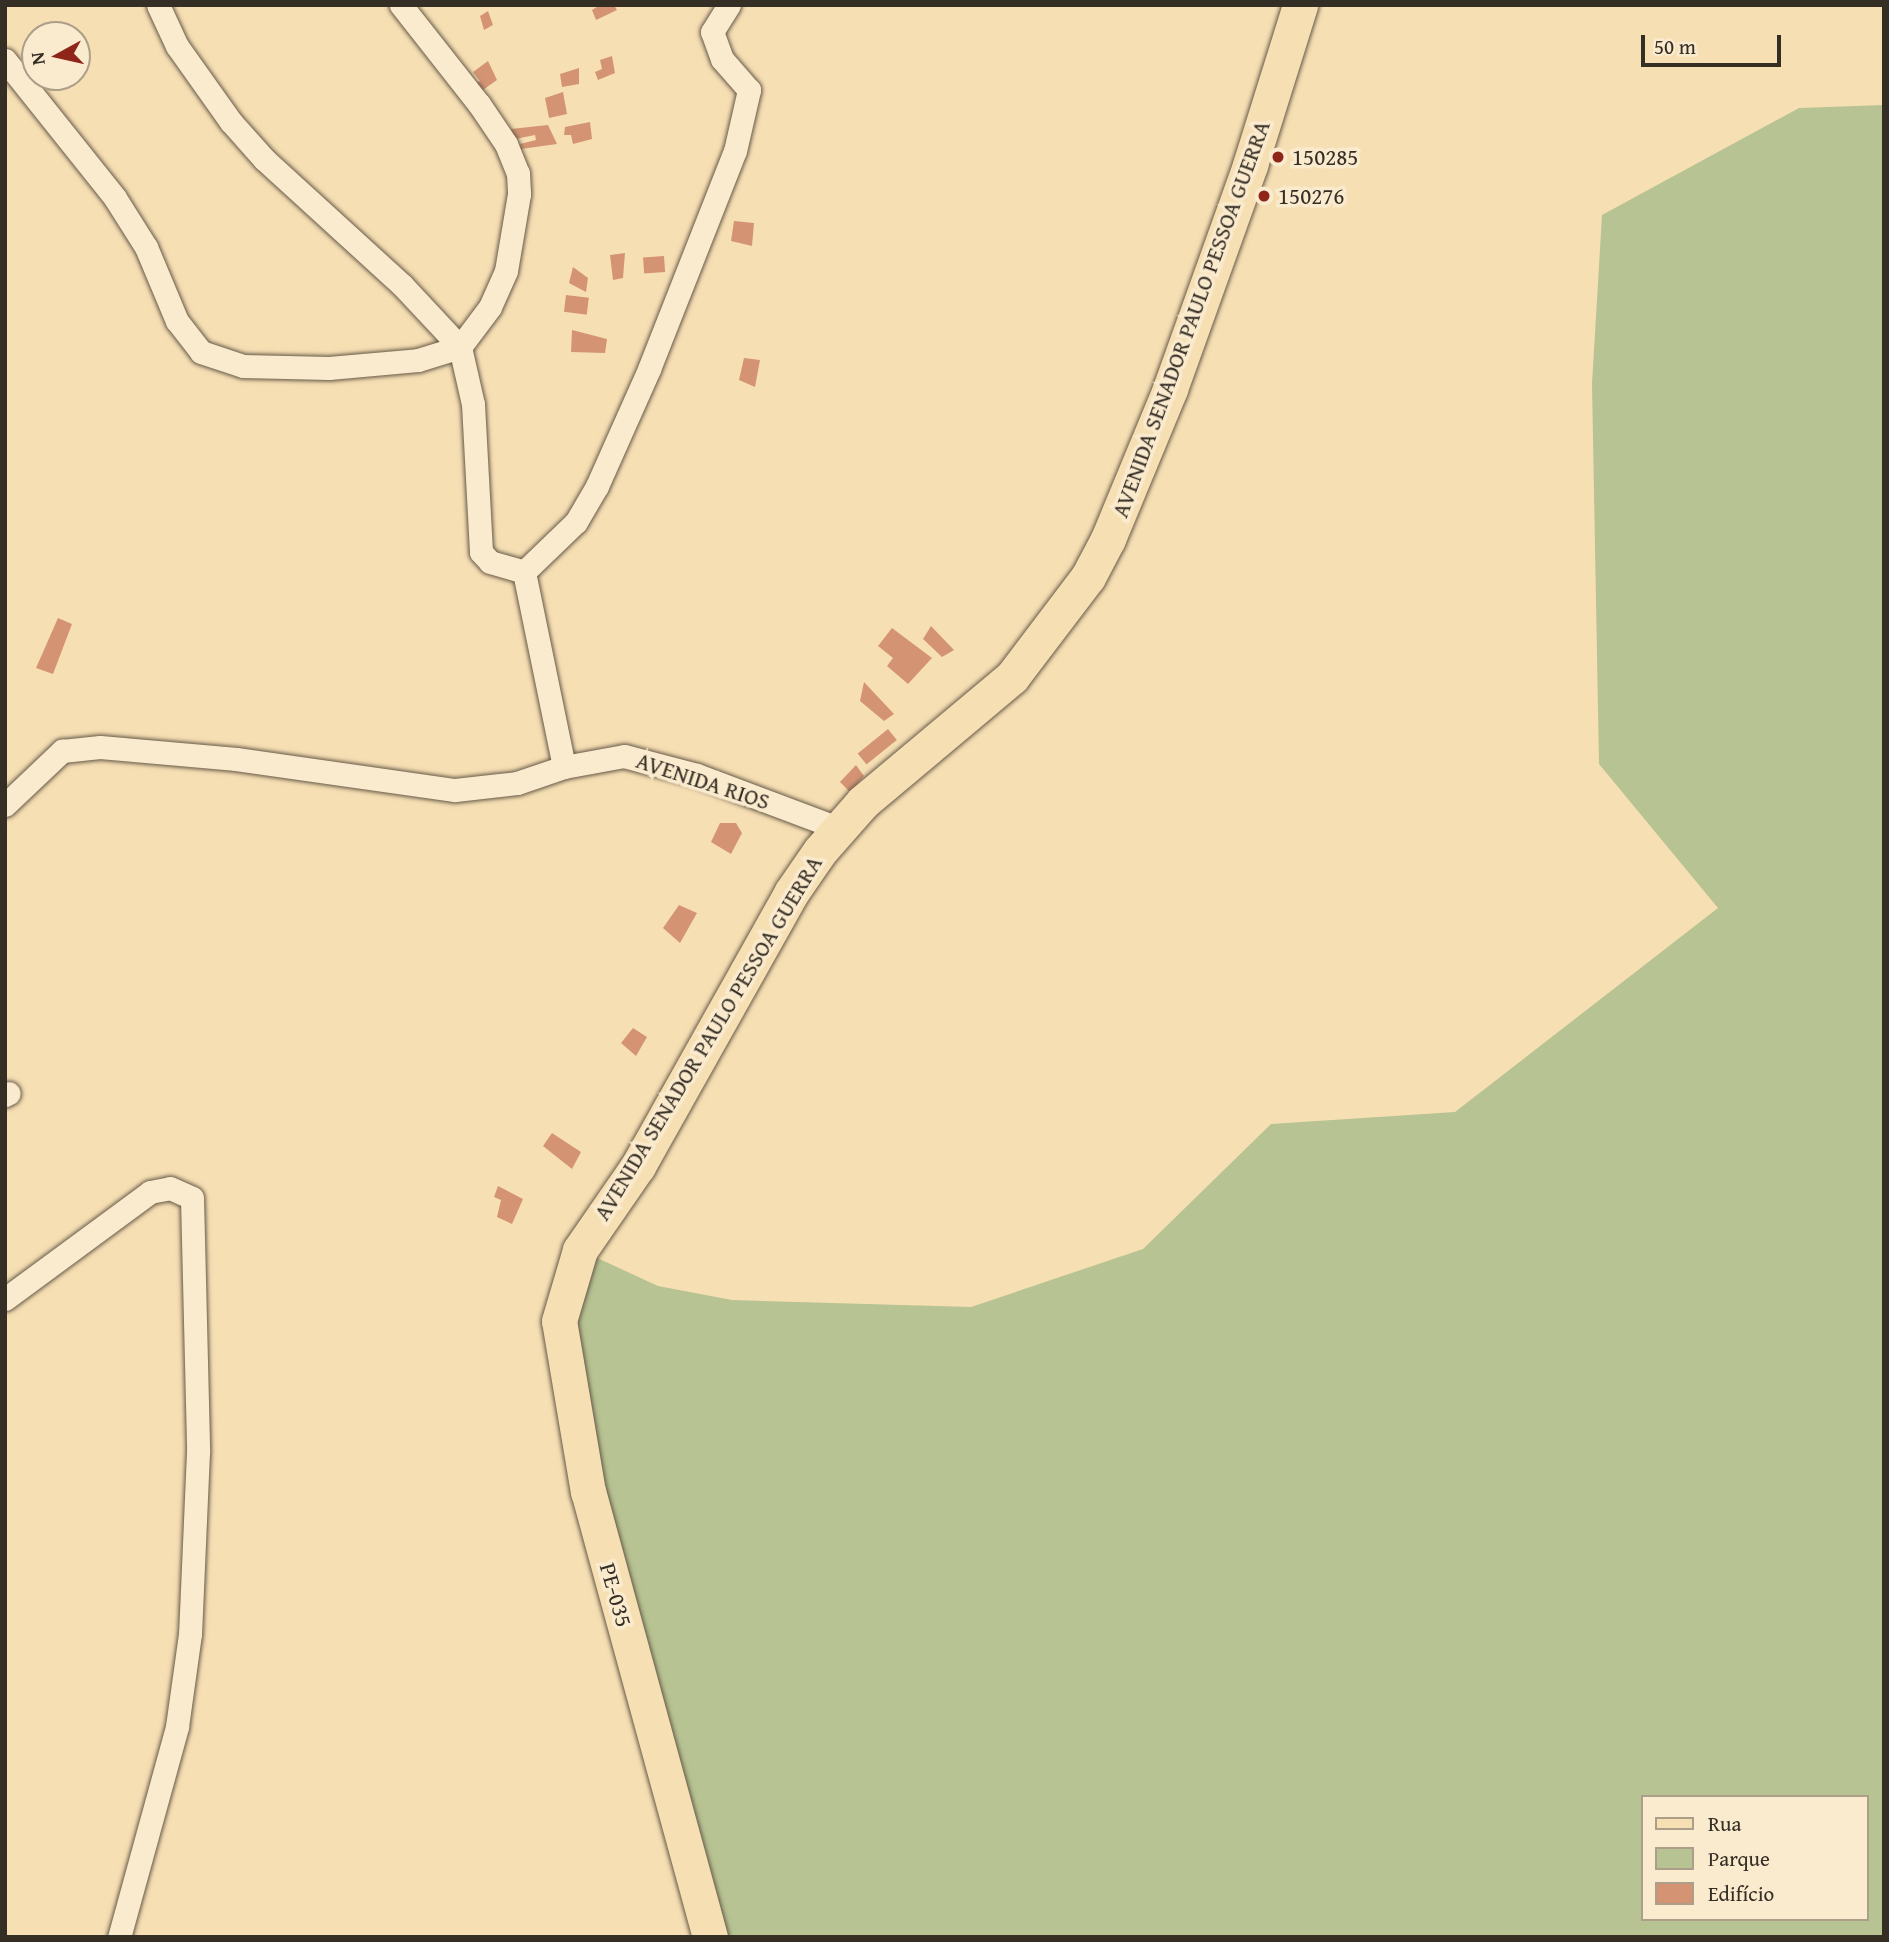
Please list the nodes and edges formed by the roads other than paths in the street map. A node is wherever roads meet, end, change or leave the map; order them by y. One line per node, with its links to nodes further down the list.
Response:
1 (158, 5): 6 (street)
2 (401, 5): 6 (street)
3 (729, 5): 7 (street)
4 (1300, 5): 10 (main road, AVENIDA SENADOR PAULO PESSOA GUERRA / PE-035)
5 (5, 60): 6 (street)
6 (460, 348): 7 (street)
7 (524, 572): 8 (street)
8 (564, 767): 9 (street, AVENIDA RIOS); 10 (street, AVENIDA RIOS)
9 (5, 805)
10 (838, 828): 11 (main road, AVENIDA SENADOR PAULO PESSOA GUERRA / PE-035)
11 (580, 1250): 14 (main road, PE-035 / PE-035)
12 (5, 1299): 13 (street)
13 (120, 1937)
14 (710, 1937)

